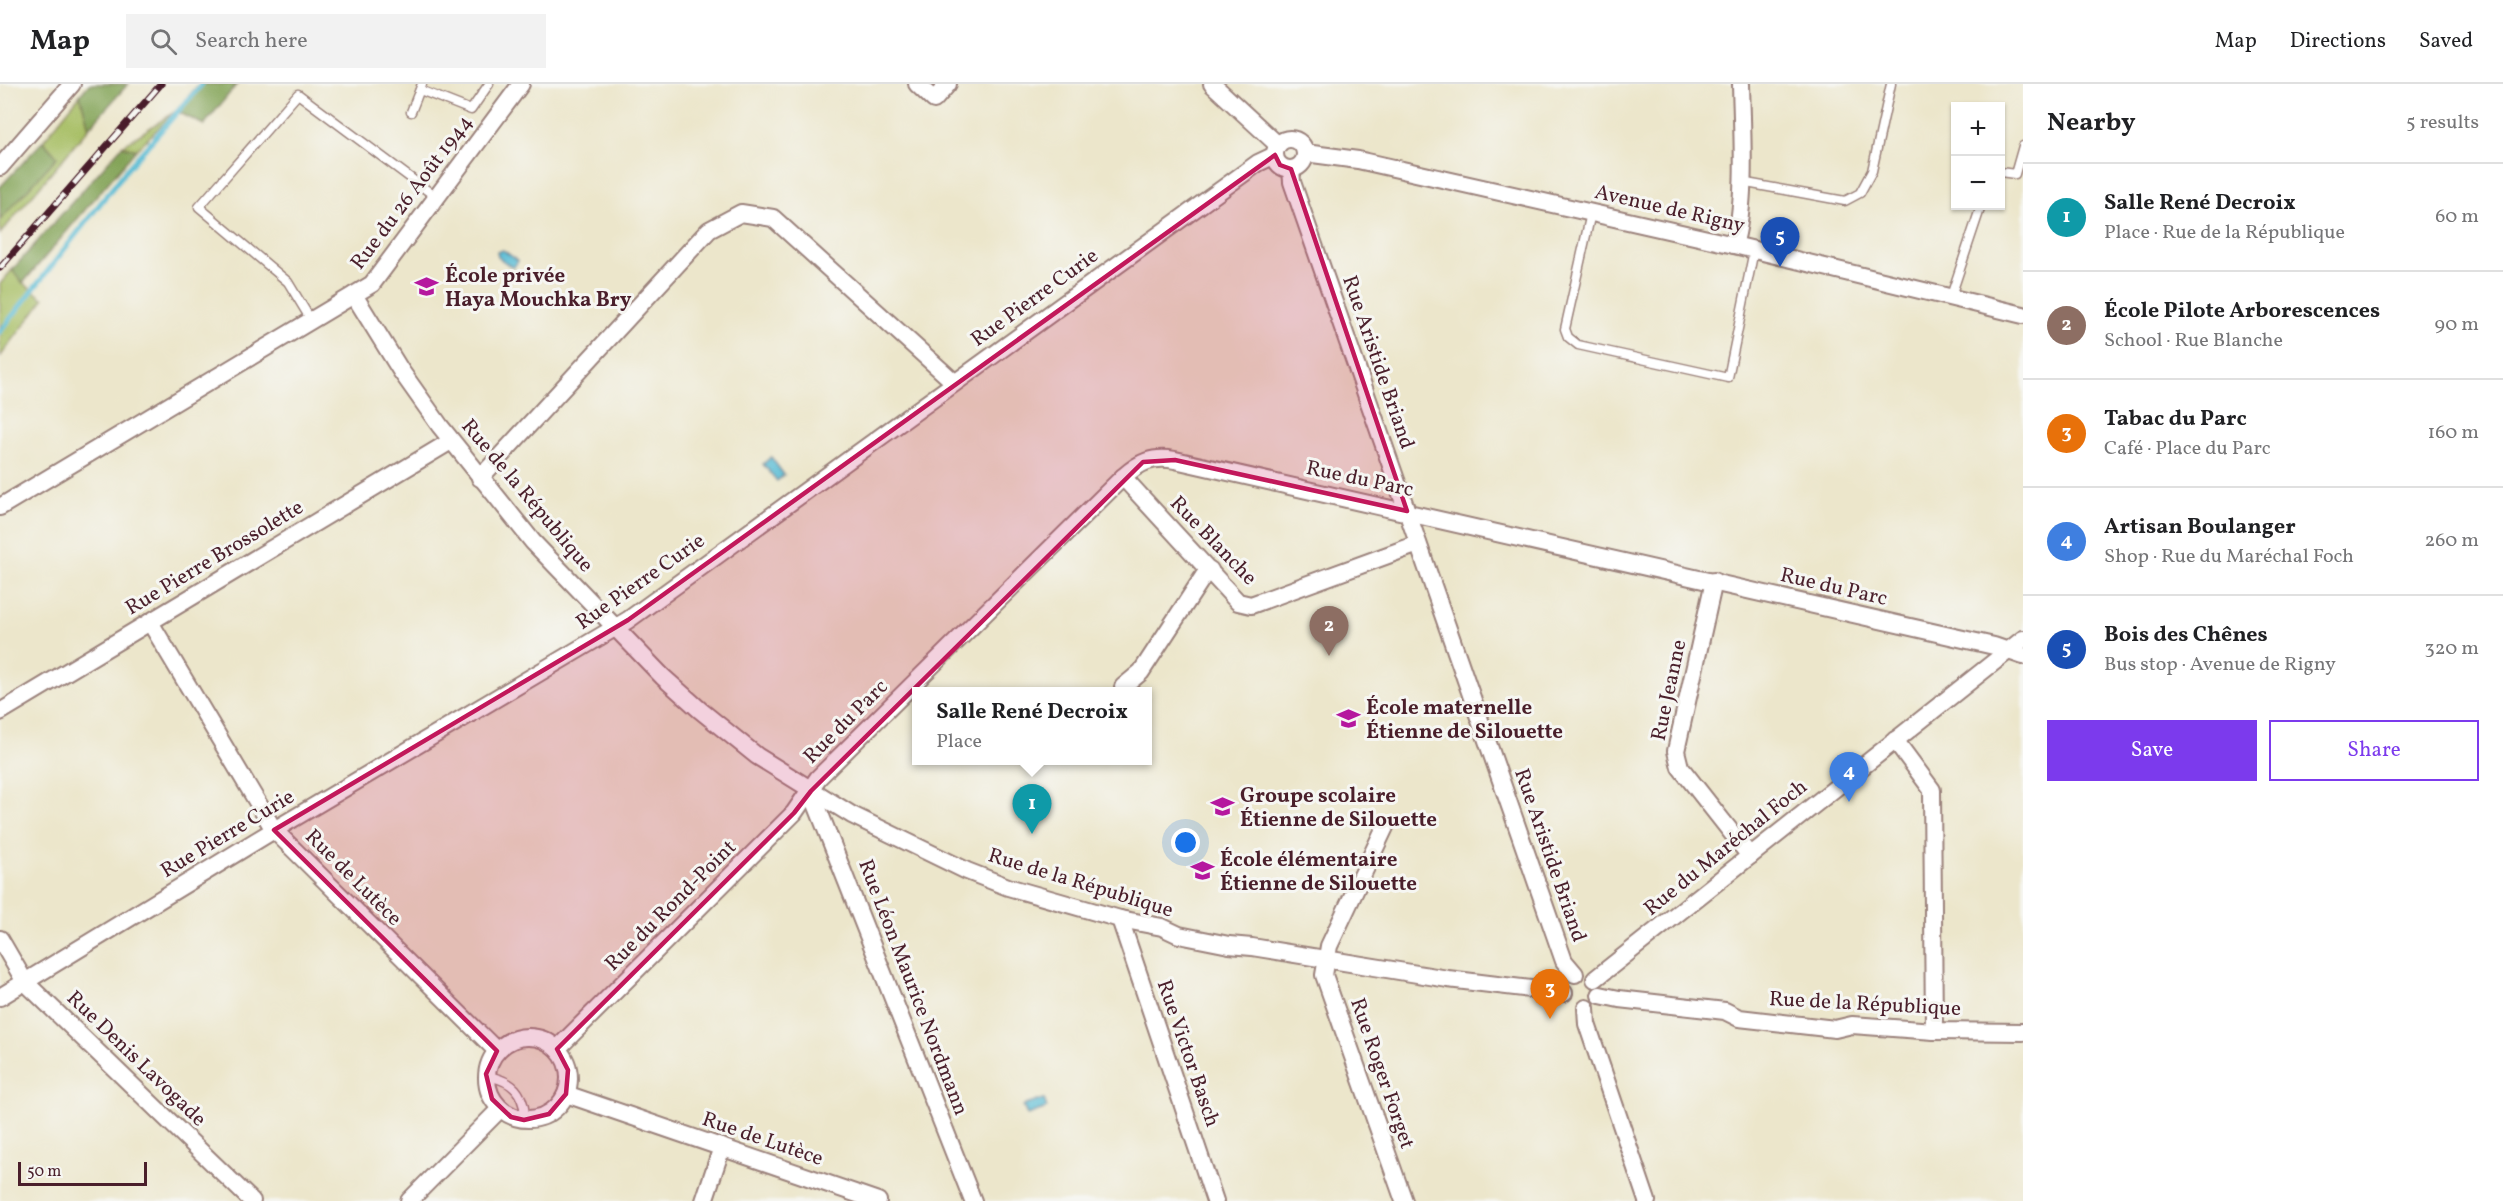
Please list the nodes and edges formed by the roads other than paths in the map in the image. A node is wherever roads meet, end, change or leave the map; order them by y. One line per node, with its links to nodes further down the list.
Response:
1 (72, 84): 14 (street)
2 (489, 84): 9 (lane)
3 (521, 84): 18 (street, Rue du 26 Août 1944)
4 (916, 84): 5 (street)
5 (948, 84)
6 (1212, 84): 12 (street)
7 (1741, 84): 17 (street)
8 (1891, 84): 17 (lane)
9 (421, 87): 10 (lane)
10 (411, 112)
11 (2023, 146): 16 (lane)
12 (1276, 150): 13 (street); 15 (street); 27 (street, Rue Pierre Curie)
13 (1305, 153): 15 (street); 20 (street, Avenue de Rigny)
14 (0, 167)
15 (1291, 169): 32 (street, Rue Aristide Briand)
16 (2005, 173)
17 (1741, 182): 21 (street)
18 (436, 197): 23 (street, Rue du 26 Août 1944); 26 (lane)
19 (1980, 210): 24 (lane)
20 (1591, 213): 21 (street, Avenue de Rigny); 22 (lane)
21 (1734, 245): 22 (street, Avenue de Rigny)
22 (1754, 250): 24 (street, Avenue de Rigny)
23 (354, 295): 26 (street, Rue du 26 Août 1944); 28 (street, Rue de la République)
24 (1950, 299): 25 (street, Avenue de Rigny)
25 (2023, 315)
26 (310, 320): 31 (street, Rue du 26 Août 1944)
27 (954, 382): 30 (street); 37 (street, Rue Pierre Curie)
28 (451, 441): 30 (street, Rue de la République); 36 (street, Rue Pierre Brossolette)
29 (1123, 477): 32 (street, Rue du Parc); 34 (street, Rue Blanche); 43 (street, Rue du Parc)
30 (480, 478): 37 (street, Rue de la République)
31 (0, 507)
32 (1407, 511): 33 (street, Rue Aristide Briand); 35 (street, Rue du Parc)
33 (1418, 544): 34 (street, Rue Blanche); 50 (street, Rue Aristide Briand)
34 (1210, 570): 40 (street)
35 (1714, 581): 39 (street, Rue du Parc); 46 (street, Rue Jeanne)
36 (150, 622): 41 (street, Rue Pierre Brossolette); 45 (street, Rue de Lutèce)
37 (614, 628): 43 (street, Rue de la République); 45 (street, Rue Pierre Curie)
38 (2023, 639): 39 (street, Rue du Maréchal Foch)
39 (2016, 653): 42 (street, Rue du Maréchal Foch)
40 (1123, 687)
41 (0, 712)
42 (1895, 740): 46 (street, Rue du Maréchal Foch); 56 (street)
43 (811, 791): 47 (street, Rue de la République); 58 (street, Rue du Rond-Point); 69 (street, Rue Léon Maurice Nordmann)
44 (1385, 827): 49 (street)
45 (274, 830): 51 (street, Rue Pierre Curie); 59 (street, Rue de Lutèce)
46 (1750, 856): 52 (street, Rue du Maréchal Foch)
47 (1120, 919): 49 (street, Rue de la République); 70 (street, Rue Victor Basch)
48 (0, 939): 51 (street, Rue Denis Lavogade)
49 (1325, 960): 53 (street, Rue de la République); 71 (street, Rue Roger Forget)
50 (1575, 974): 52 (street); 53 (street)
51 (25, 982): 54 (street, Rue Pierre Curie); 65 (street, Rue Denis Lavogade)
52 (1598, 987): 55 (street); 56 (street, Rue de la République)
53 (1564, 993): 55 (street)
54 (0, 997)
55 (1586, 1008): 72 (street)
56 (1934, 1031): 57 (street, Rue de la République)
57 (2023, 1032)
58 (557, 1049): 59 (street); 61 (street)
59 (497, 1051): 62 (street)
60 (492, 1077): 63 (lane)
61 (566, 1094): 62 (street); 64 (street, Rue de Lutèce)
62 (500, 1109): 66 (street)
63 (525, 1113)
64 (722, 1147): 67 (street); 68 (street, Rue de Lutèce)
65 (252, 1201)
66 (409, 1201)
67 (704, 1201)
68 (878, 1201)
69 (973, 1201)
70 (1215, 1201)
71 (1404, 1201)
72 (1647, 1201)

